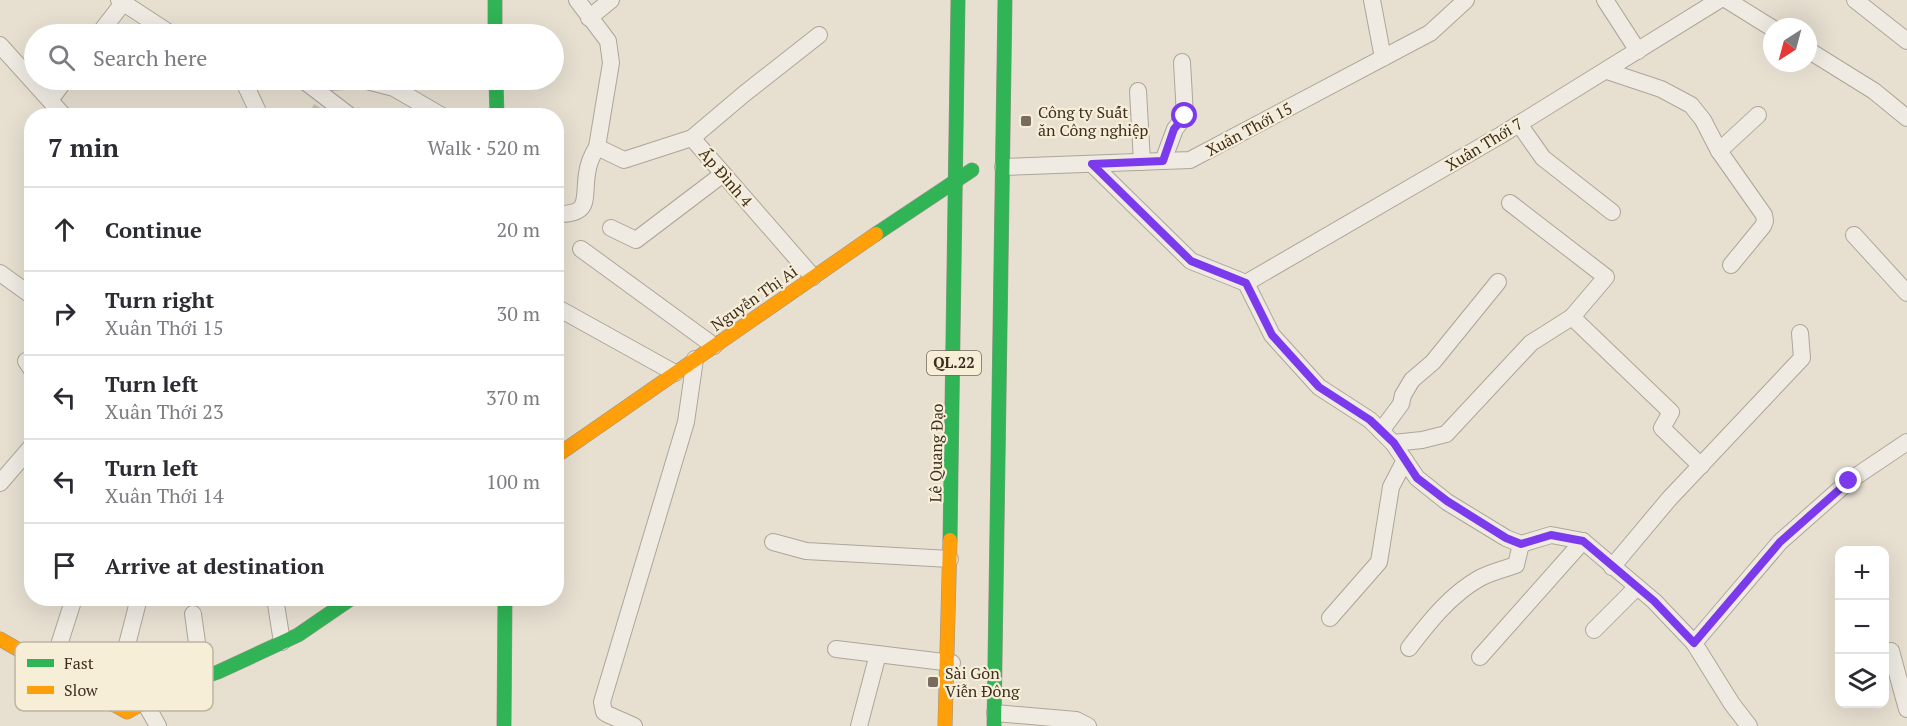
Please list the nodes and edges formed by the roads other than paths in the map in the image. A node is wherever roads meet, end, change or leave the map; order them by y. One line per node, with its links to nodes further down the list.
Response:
1 (495, 0): 18 (main road)
2 (577, 0): 14 (street)
3 (610, 0): 14 (street)
4 (958, 0): 53 (main road, Lê Quang Đạo / QL.22)
5 (1005, 0): 50 (main road, QL.22)
6 (1019, 0): 50 (main road, QL.22)
7 (1372, 0): 24 (street)
8 (1466, 0): 24 (street, Xuân Thới 15)
9 (1605, 0): 22 (street)
10 (1719, 0): 22 (street, Xuân Thới 7)
11 (1727, 0): 15 (street)
12 (1855, 0): 20 (street)
13 (121, 1): 16 (street); 17 (street)
14 (590, 18): 45 (street)
15 (1763, 22)
16 (106, 24)
17 (156, 24)
18 (495, 24)
19 (819, 35): 44 (street)
20 (1907, 41)
21 (0, 45): 27 (street)
22 (1638, 51): 26 (street, Xuân Thới 7)
23 (1817, 56): 42 (street)
24 (1383, 58): 47 (street, Xuân Thới 15)
25 (1182, 63): 47 (street)
26 (1607, 70): 43 (street, Xuân Thới 7); 46 (street)
27 (24, 71)
28 (41, 90): 35 (street)
29 (58, 90): 35 (street)
30 (248, 90): 37 (street)
31 (317, 90): 38 (street)
32 (397, 90): 39 (street)
33 (496, 90): 40 (main road)
34 (1138, 91): 48 (street)
35 (50, 100): 36 (street)
36 (57, 108)
37 (256, 108)
38 (340, 108)
39 (428, 108)
40 (497, 108)
41 (1758, 116): 46 (street)
42 (1907, 118)
43 (1519, 124): 55 (street); 64 (street, Xuân Thới 7)
44 (692, 138): 45 (street, Ấp Đình 4); 52 (street, Ấp Đình 4)
45 (597, 147): 56 (street)
46 (1719, 151): 60 (street)
47 (1163, 161): 48 (street, Xuân Thới 15)
48 (1142, 162): 49 (street, Xuân Thới 15)
49 (1092, 164): 50 (street, Xuân Thới 15); 64 (street)
50 (1010, 167): 73 (main road, QL.22); 111 (main road, QL.22)
51 (972, 170): 53 (main road, Nguyễn Thị Ai)
52 (723, 174): 57 (street); 62 (street, Ấp Đình 4)
53 (957, 180): 62 (main road, Nguyễn Thị Ai); 84 (main road, Lê Quang Đạo / QL.22)
54 (1510, 203): 68 (street)
55 (1612, 212)
56 (564, 214)
57 (610, 228)
58 (1854, 235): 66 (street)
59 (581, 249): 70 (street)
60 (1731, 265)
61 (0, 273): 65 (street)
62 (813, 277): 70 (main road, Nguyễn Thị Ai)
63 (1498, 282): 74 (street)
64 (1246, 283): 74 (street)
65 (24, 290)
66 (1907, 293)
67 (564, 311): 72 (street)
68 (1572, 317): 74 (street); 79 (street)
69 (1800, 333): 79 (street)
70 (714, 346): 71 (main road, Nguyễn Thị Ai)
71 (695, 359): 72 (main road, Nguyễn Thị Ai); 114 (street)
72 (675, 373): 76 (main road, Nguyễn Thị Ai)
73 (1013, 377)
74 (1387, 437): 78 (street)
75 (1907, 442): 100 (street)
76 (564, 450)
77 (24, 455): 80 (street)
78 (1405, 460): 83 (street); 93 (street)
79 (1701, 466): 85 (street)
80 (0, 483)
81 (1583, 541): 83 (street); 85 (street); 106 (street)
82 (773, 542): 84 (street)
83 (1521, 544): 102 (street)
84 (950, 558): 107 (main road, Lê Quang Đạo / QL.22)
85 (1612, 567): 86 (street)
86 (1637, 587): 94 (street); 100 (street)
87 (71, 606): 96 (street)
88 (137, 606): 97 (street)
89 (276, 606): 99 (street)
90 (340, 606): 99 (main road)
91 (505, 606): 113 (main road)
92 (193, 614): 98 (street)
93 (1330, 618)
94 (1594, 630)
95 (0, 639): 101 (main road)
96 (60, 642)
97 (128, 642)
98 (197, 642)
99 (282, 642): 108 (main road)
100 (1694, 643): 118 (street)
101 (15, 648)
102 (1409, 648)
103 (836, 649): 105 (street)
104 (1891, 651): 109 (street)
105 (878, 654): 107 (street); 115 (street)
106 (1480, 657)
107 (958, 663): 116 (main road, Lê Quang Đạo / QL.22)
108 (213, 673)
109 (1907, 709)
110 (150, 711): 112 (street)
111 (1003, 716): 117 (street)
112 (158, 726)
113 (504, 726)
114 (634, 726)
115 (859, 726)
116 (945, 726)
117 (1088, 726)
118 (1749, 726)

